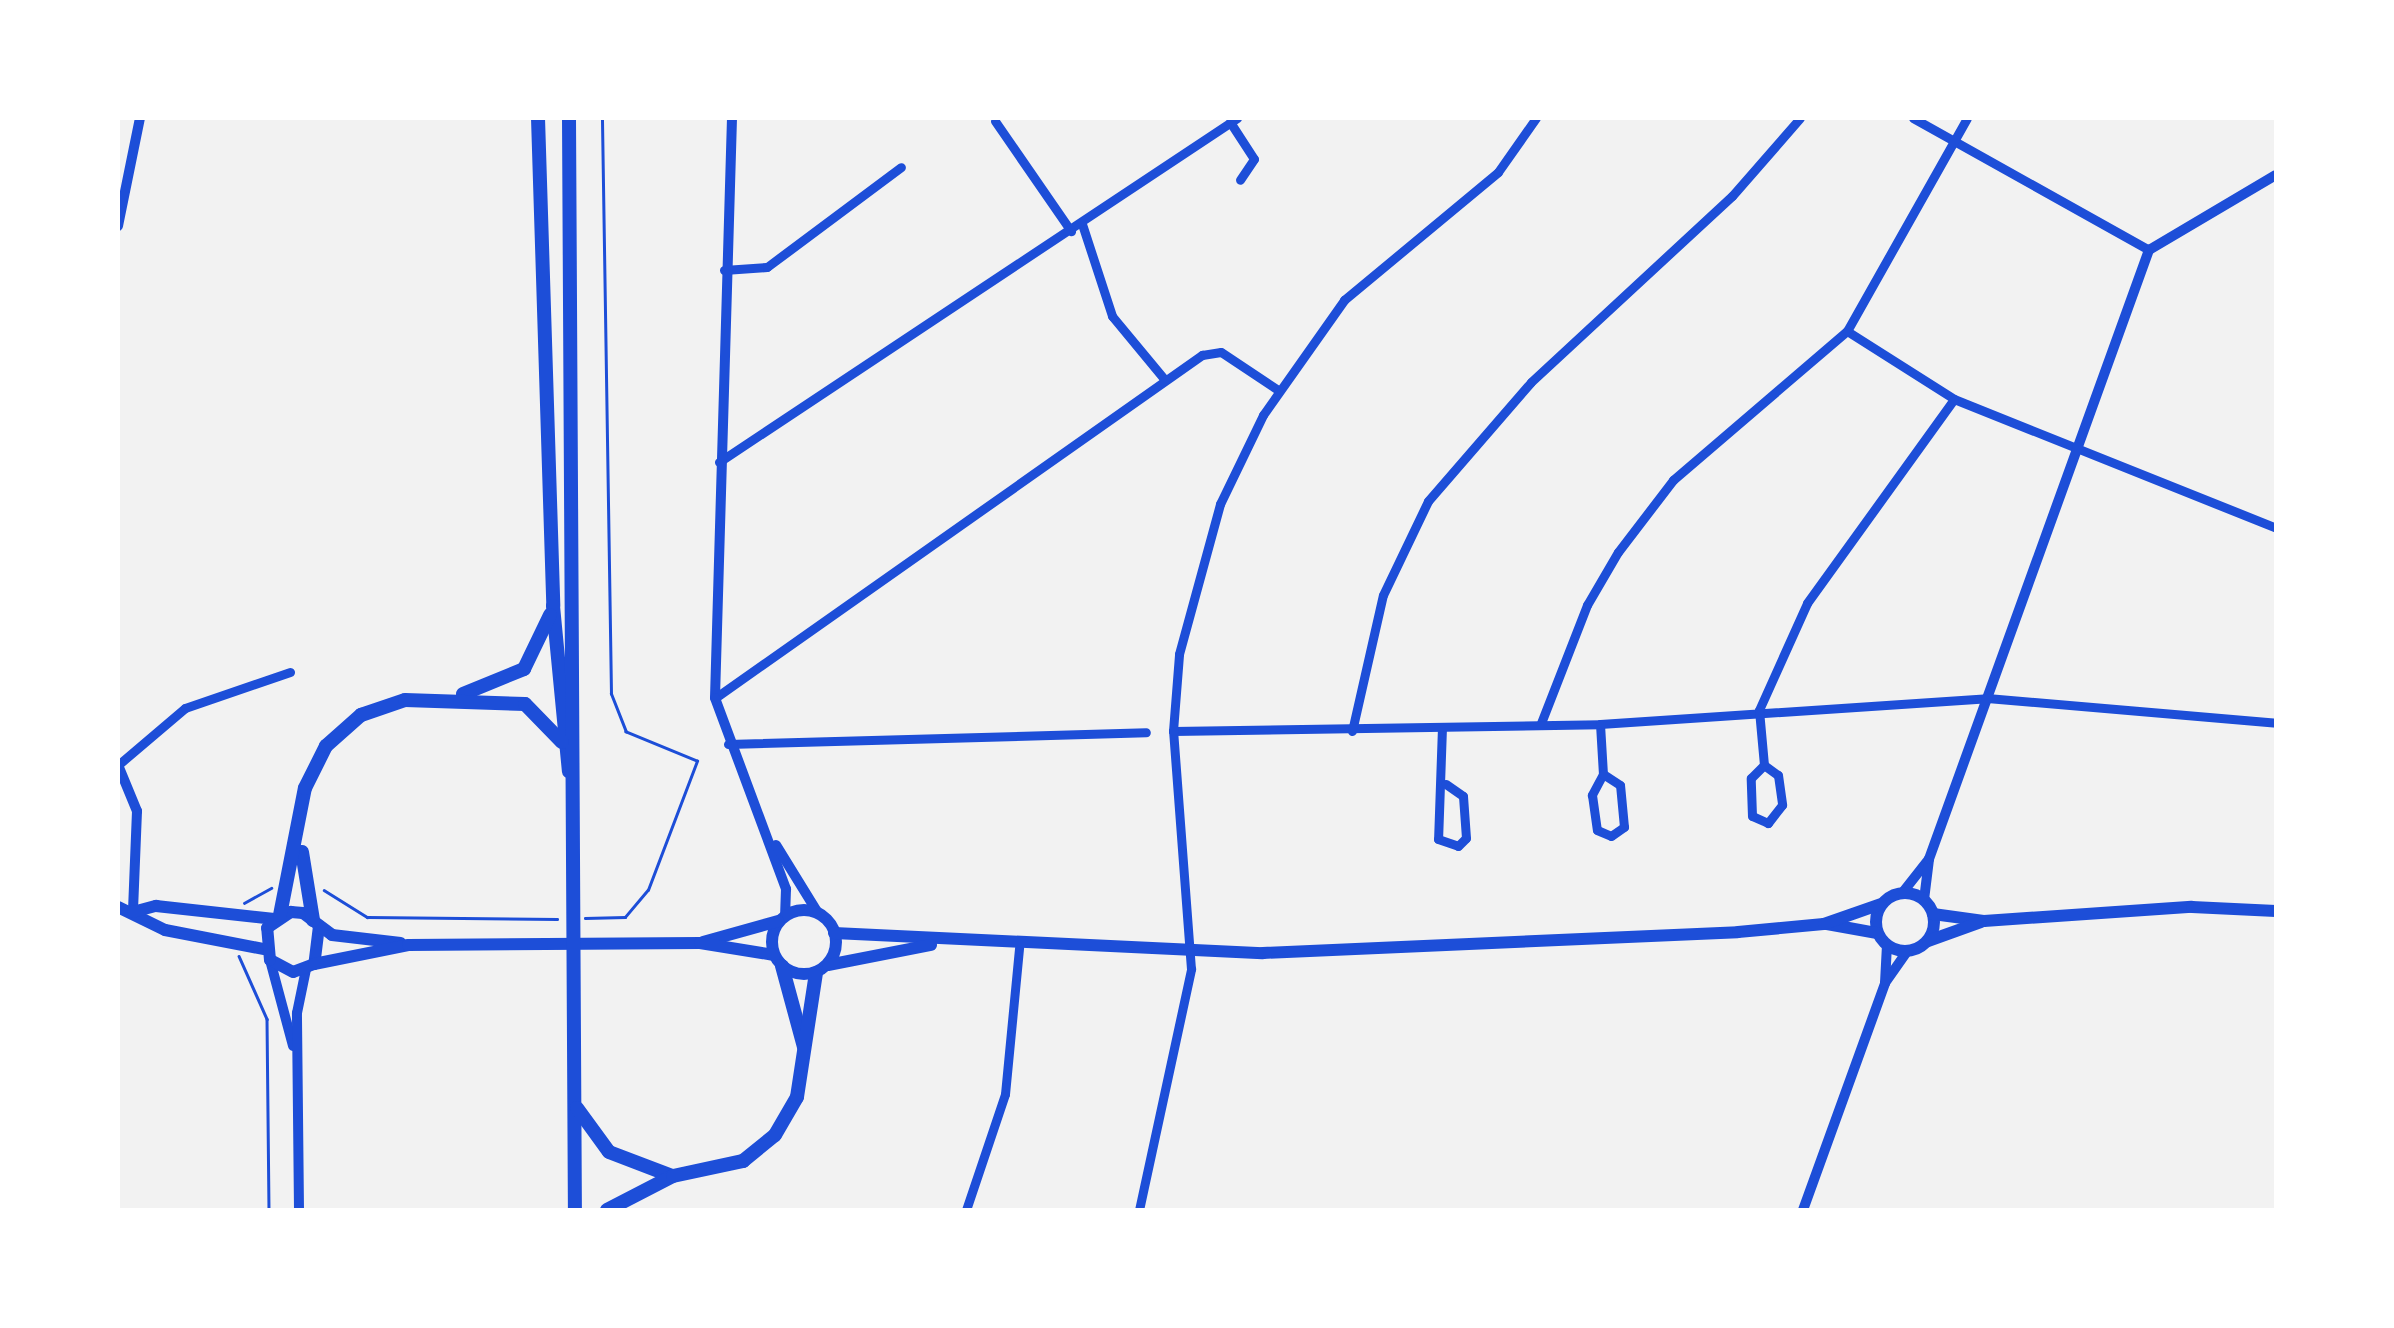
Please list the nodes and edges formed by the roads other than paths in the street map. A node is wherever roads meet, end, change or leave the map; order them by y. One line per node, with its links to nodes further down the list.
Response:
1 (140, 118): 18 (street)
2 (529, 118): 12 (highway)
3 (538, 118): 12 (highway)
4 (569, 118): 48 (highway)
5 (732, 118): 21 (street)
6 (1536, 118): 24 (street)
7 (1800, 118): 39 (street)
8 (1913, 118): 13 (street)
9 (1967, 118): 13 (street)
10 (1233, 120): 16 (street); 17 (street)
11 (995, 121): 19 (street)
12 (540, 136): 29 (highway)
13 (1952, 140): 20 (street); 22 (street)
14 (901, 167): 21 (street)
15 (2276, 175): 20 (street)
16 (1240, 180)
17 (1082, 224): 19 (street); 23 (street)
18 (118, 226)
19 (1071, 232): 27 (street)
20 (2150, 250): 26 (street)
21 (724, 270): 27 (street)
22 (1846, 332): 25 (street); 35 (street)
23 (1165, 380): 24 (street); 32 (street)
24 (1278, 390): 41 (street)
25 (1954, 399): 26 (street); 34 (street)
26 (2076, 450): 28 (street); 33 (street)
27 (718, 462): 32 (street)
28 (2276, 528)
29 (554, 606): 31 (highway); 43 (highway)
30 (290, 672): 45 (street)
31 (448, 698): 43 (highway); 50 (highway)
32 (715, 698): 42 (street)
33 (1987, 698): 34 (street); 36 (street); 51 (street)
34 (1760, 710): 37 (street); 44 (street)
35 (1542, 723): 37 (street); 38 (street)
36 (2276, 723)
37 (1600, 724): 46 (street)
38 (1442, 727): 39 (street); 47 (street)
39 (1352, 731): 41 (street)
40 (1146, 732): 42 (street)
41 (1173, 732): 75 (street)
42 (728, 744): 49 (street)
43 (564, 747): 48 (highway)
44 (1764, 764): 44 (street)
45 (118, 765): 57 (street)
46 (1603, 774): 46 (street)
47 (1446, 784): 47 (street)
48 (572, 787): 82 (highway)
49 (766, 831): 58 (street); 61 (street)
50 (300, 839): 60 (highway); 63 (highway)
51 (1930, 858): 52 (street); 53 (street)
52 (1903, 892): 53 (main road); 54 (main road)
53 (1924, 900): 59 (main road)
54 (1881, 904): 64 (main road); 66 (main road)
55 (118, 907): 57 (main road)
56 (2276, 911): 62 (main road)
57 (133, 912): 60 (main road); 74 (main road)
58 (818, 913): 61 (main road); 65 (main road)
59 (1933, 914): 62 (main road); 67 (main road)
60 (278, 917): 63 (main road); 74 (main road)
61 (781, 918): 68 (main road); 76 (main road)
62 (1984, 922): 67 (main road)
63 (316, 923): 70 (main road); 77 (main road)
64 (1824, 924): 66 (main road); 75 (main road)
65 (834, 933): 69 (main road); 78 (main road)
66 (1876, 933): 71 (main road)
67 (1928, 941): 73 (main road)
68 (700, 943): 70 (main road); 76 (main road)
69 (948, 943): 72 (main road); 78 (main road)
70 (408, 945): 77 (main road)
71 (1887, 946): 73 (main road); 79 (street)
72 (1019, 948): 75 (main road); 87 (street)
73 (1908, 952): 79 (street)
74 (267, 954): 77 (main road); 81 (street)
75 (1192, 954): 88 (street)
76 (778, 960): 78 (main road); 80 (highway)
77 (310, 966): 81 (street)
78 (822, 969): 80 (highway)
79 (1885, 983): 89 (street)
80 (804, 1048): 83 (highway)
81 (298, 1072): 84 (street)
82 (574, 1100): 83 (highway); 85 (highway)
83 (673, 1176): 86 (highway)
84 (299, 1210)
85 (576, 1210)
86 (607, 1210)
87 (966, 1210)
88 (1139, 1210)
89 (1803, 1210)

